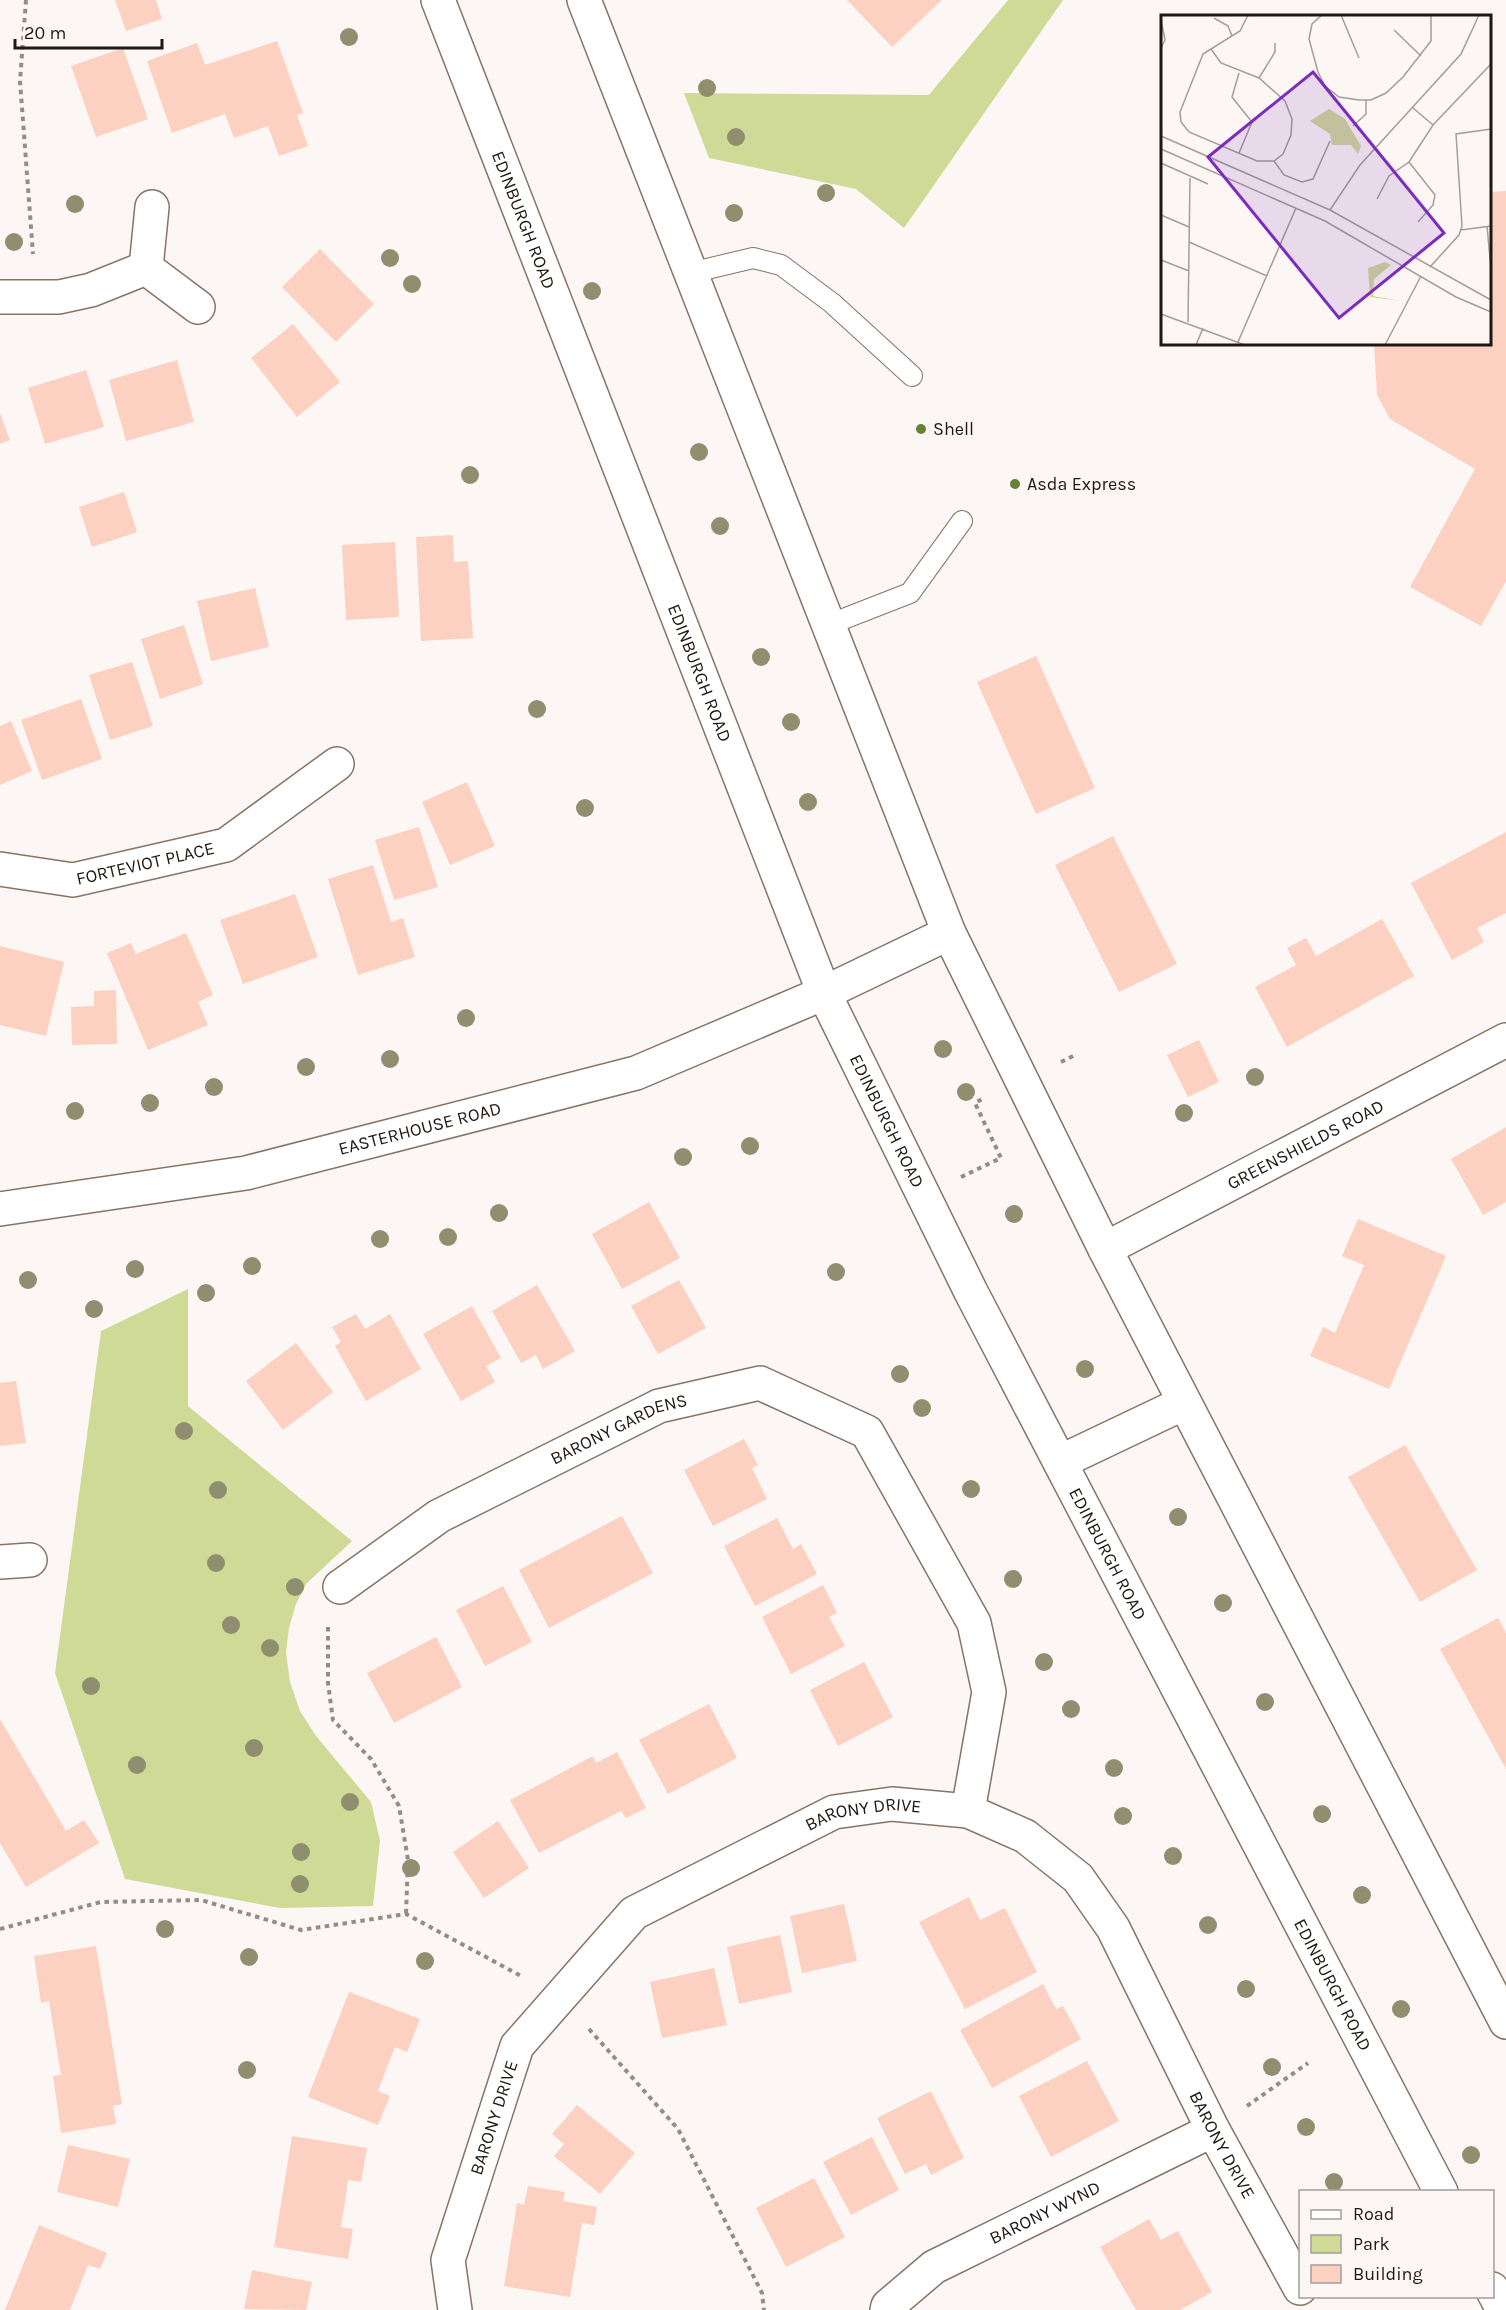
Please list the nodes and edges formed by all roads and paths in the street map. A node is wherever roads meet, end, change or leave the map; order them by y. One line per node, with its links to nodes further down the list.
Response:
1 (26, 0): 7 (path)
2 (438, 0): 15 (main road, EDINBURGH ROAD)
3 (584, 0): 6 (main road)
4 (152, 207): 5 (main road)
5 (146, 268): 7 (main road); 8 (main road)
6 (690, 273): 9 (lane); 11 (main road)
7 (16, 297)
8 (198, 307)
9 (912, 376)
10 (962, 521): 11 (lane)
11 (828, 625): 14 (main road)
12 (337, 764): 13 (main road, FORTEVIOT PLACE)
13 (0, 869)
14 (949, 933): 15 (main road, EASTERHOUSE ROAD); 18 (main road)
15 (824, 993): 19 (main road, EDINBURGH ROAD); 20 (main road, EASTERHOUSE ROAD)
16 (1506, 1040): 21 (main road, GREENSHIELDS ROAD)
17 (1077, 1054): 18 (path)
18 (1022, 1080): 19 (path); 21 (main road)
19 (923, 1195): 23 (main road, EDINBURGH ROAD)
20 (0, 1209)
21 (1105, 1249): 22 (main road)
22 (1185, 1403): 23 (main road); 29 (main road)
23 (1060, 1462): 32 (main road, EDINBURGH ROAD)
24 (340, 1587): 25 (main road, BARONY GARDENS); 26 (path)
25 (968, 1811): 28 (main road, BARONY DRIVE); 31 (main road, BARONY DRIVE)
26 (406, 1914): 27 (path); 28 (path)
27 (0, 1929)
28 (561, 1997): 35 (main road, BARONY DRIVE); 36 (path)
29 (1506, 2022)
30 (1308, 2063): 31 (path)
31 (1213, 2130): 33 (main road, BARONY DRIVE); 37 (main road, BARONY WYND)
32 (1440, 2190)
33 (1299, 2286)
34 (1494, 2293): 38 (main road)
35 (455, 2310)
36 (764, 2310)
37 (887, 2310)
38 (1503, 2310)

